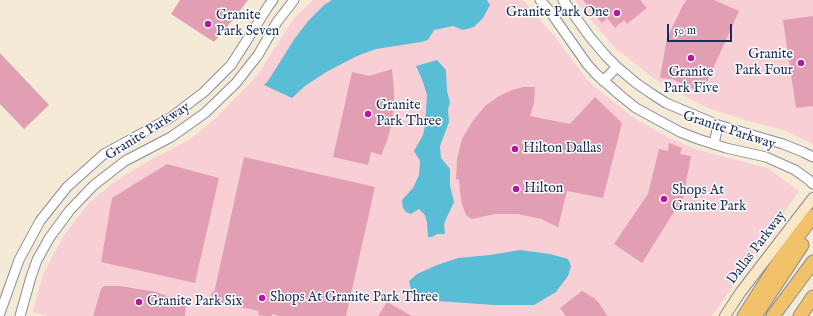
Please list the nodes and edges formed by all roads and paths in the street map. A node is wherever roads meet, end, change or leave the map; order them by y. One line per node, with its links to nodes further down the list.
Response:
1 (273, 0): 6 (street, Granite Parkway)
2 (294, 0): 8 (street, Granite Parkway)
3 (540, 0): 7 (street, Granite Parkway)
4 (563, 0): 5 (street, Granite Parkway)
5 (617, 67): 7 (street); 9 (street, Granite Parkway)
6 (220, 76): 8 (street); 13 (street, Granite Parkway)
7 (603, 81): 10 (street, Granite Parkway)
8 (230, 89): 15 (street, Granite Parkway)
9 (718, 125): 10 (street); 11 (street, Granite Parkway)
10 (714, 144): 12 (street, Granite Parkway)
11 (813, 157)
12 (813, 184)
13 (58, 198): 15 (street); 20 (street, Granite Parkway)
14 (813, 198): 22 (main road, Dallas Parkway)
15 (70, 210): 21 (street, Granite Parkway)
16 (813, 216): 23 (highway)
17 (813, 229): 24 (highway)
18 (813, 262): 25 (highway)
19 (813, 296): 26 (highway)
20 (0, 313)
21 (20, 316)
22 (725, 316)
23 (744, 316)
24 (755, 316)
25 (773, 316)
26 (800, 316)

